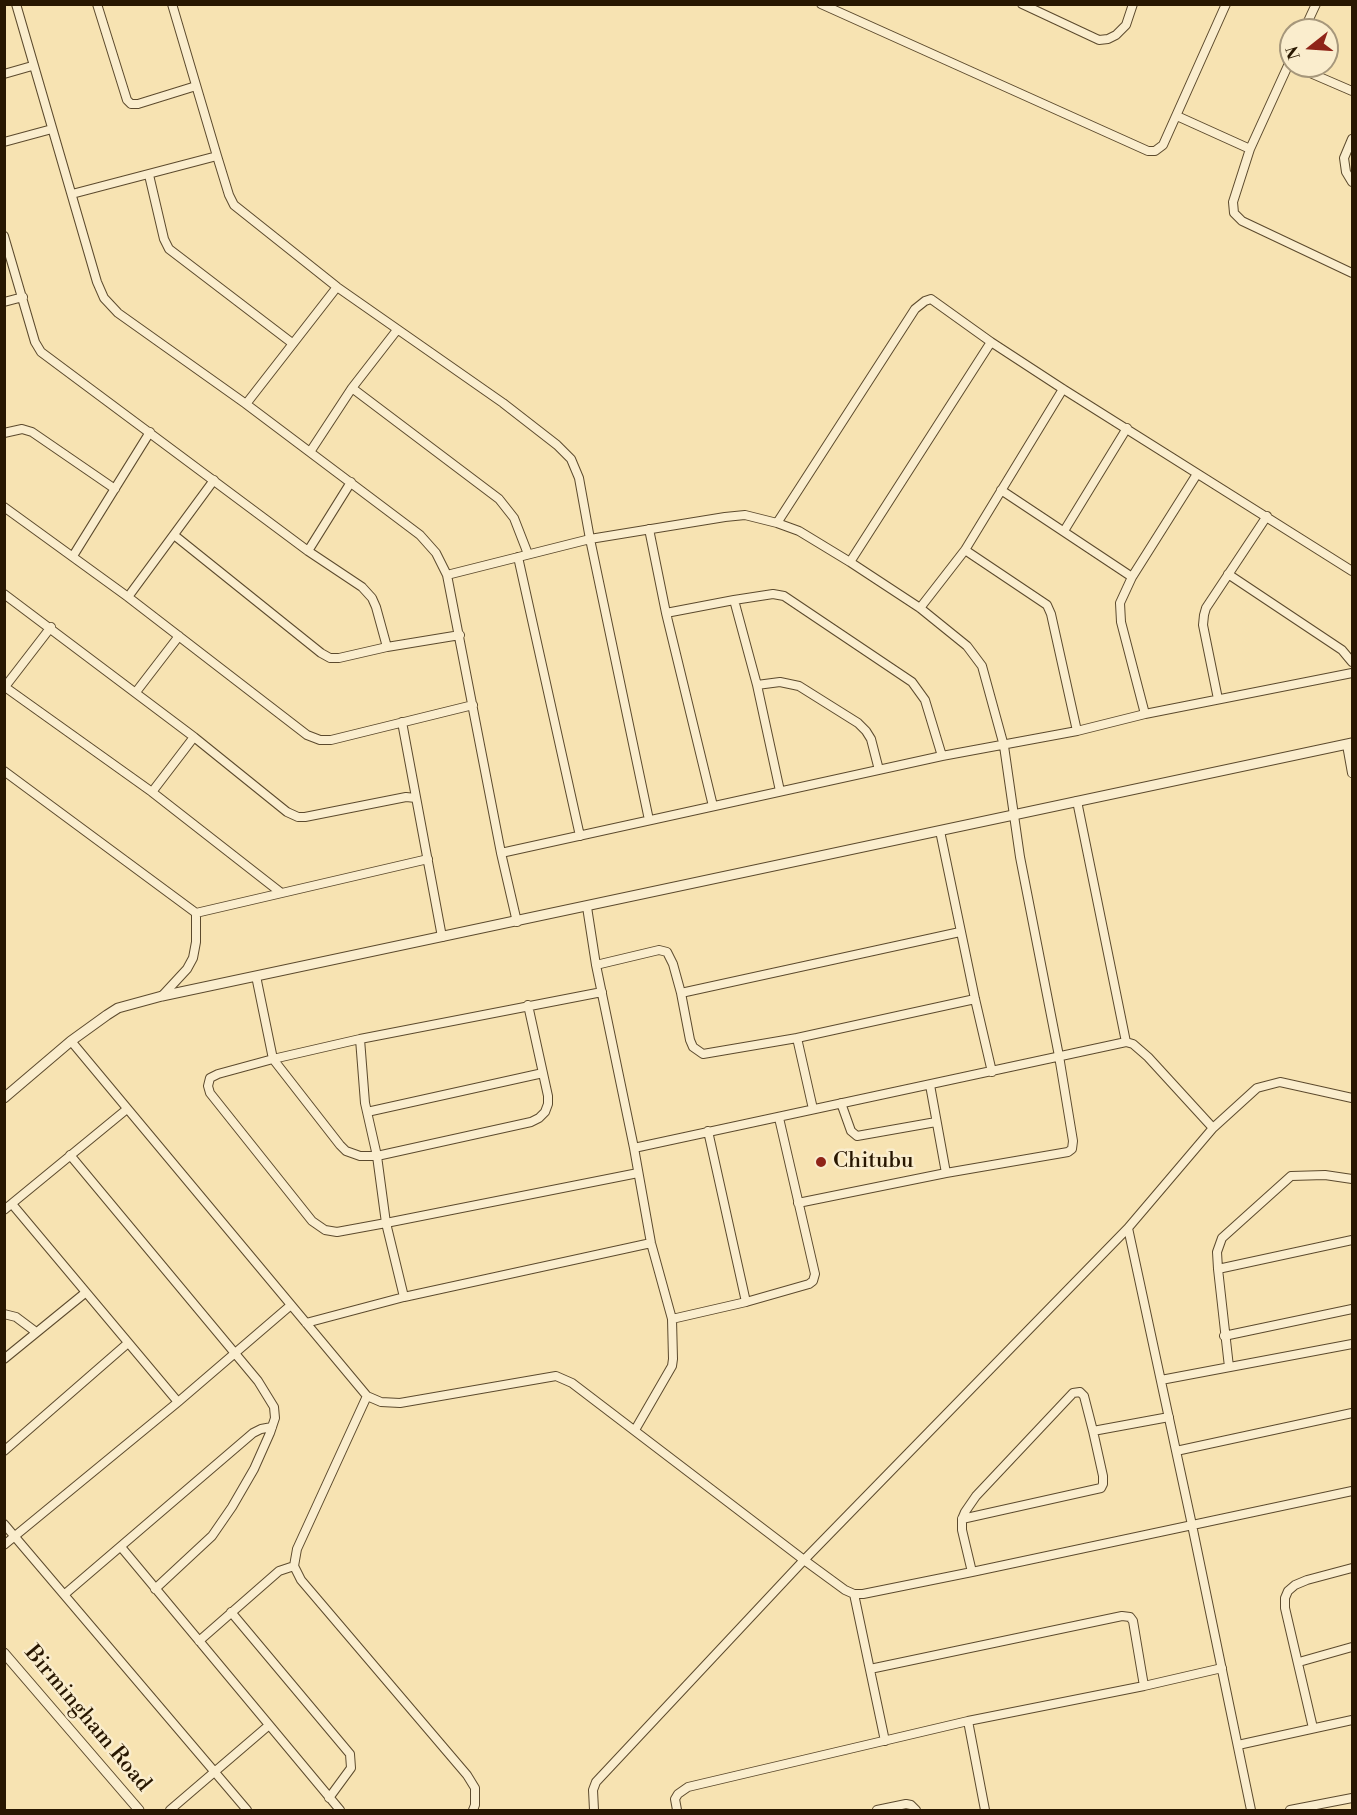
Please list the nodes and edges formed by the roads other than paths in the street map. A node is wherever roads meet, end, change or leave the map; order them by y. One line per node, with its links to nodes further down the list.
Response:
1 (16, 4): 10 (street)
2 (97, 4): 14 (street)
3 (172, 4): 14 (street)
4 (822, 4): 16 (street)
5 (1022, 4): 6 (street)
6 (1133, 4)
7 (1226, 4): 16 (street)
8 (1316, 4): 9 (street)
9 (1310, 18)
10 (32, 66): 11 (street); 17 (street)
11 (4, 74)
12 (1284, 78): 20 (street)
13 (1325, 78): 15 (street)
14 (196, 86): 21 (street)
15 (1353, 90)
16 (1177, 116): 20 (street)
17 (52, 129): 19 (street); 24 (street)
18 (1353, 139): 23 (street)
19 (4, 142)
20 (1250, 149): 26 (street)
21 (217, 156): 22 (street); 27 (street)
22 (149, 175): 24 (street); 32 (street)
23 (1353, 182)
24 (72, 194): 35 (street)
25 (4, 236): 28 (street)
26 (1353, 273)
27 (337, 287): 30 (street); 32 (street)
28 (23, 297): 29 (street); 37 (street)
29 (4, 302)
30 (397, 330): 33 (street); 51 (street)
31 (991, 342): 34 (street); 47 (street); 57 (street)
32 (292, 343): 35 (street)
33 (352, 388): 39 (street); 54 (street)
34 (1063, 389): 36 (street); 44 (street)
35 (246, 404): 39 (street)
36 (1127, 428): 40 (street); 49 (street)
37 (150, 432): 41 (street); 43 (street)
38 (4, 433): 43 (street)
39 (310, 452): 42 (street)
40 (1197, 474): 46 (street); 61 (street)
41 (214, 480): 50 (street); 53 (street)
42 (351, 482): 53 (street); 60 (street)
43 (115, 489): 55 (street)
44 (1001, 490): 49 (street); 52 (street)
45 (4, 507): 55 (street)
46 (1267, 516): 58 (street); 59 (street)
47 (777, 523): 48 (street); 57 (street)
48 (650, 529): 51 (street); 66 (street)
49 (1064, 531): 61 (street)
50 (174, 535): 63 (street); 70 (street)
51 (590, 539): 54 (street); 94 (street)
52 (964, 550): 65 (street); 80 (street)
53 (308, 551): 70 (street)
54 (528, 554): 56 (street)
55 (73, 556): 63 (street)
56 (519, 557): 60 (street); 96 (street)
57 (850, 562): 65 (street)
58 (1353, 571)
59 (1228, 574): 71 (street); 76 (street)
60 (447, 575): 68 (street)
61 (1132, 577): 78 (street)
62 (4, 594): 67 (street)
63 (128, 597): 69 (street)
64 (734, 600): 66 (street); 73 (street); 84 (street)
65 (920, 608): 83 (street)
66 (666, 614): 92 (street)
67 (51, 627): 74 (street); 75 (street)
68 (460, 635): 70 (street); 77 (street)
69 (179, 636): 75 (street); 79 (street)
70 (387, 647)
71 (1353, 662)
72 (1353, 673): 76 (street)
73 (757, 686): 85 (street); 88 (street)
74 (5, 688): 89 (street)
75 (136, 692): 81 (street)
76 (1218, 699): 78 (street)
77 (473, 705): 79 (street); 97 (street)
78 (1145, 714): 80 (street)
79 (402, 722): 90 (street)
80 (1077, 731): 83 (street)
81 (194, 737): 89 (street); 90 (street)
82 (1350, 744): 87 (street); 91 (street)
83 (1004, 746): 84 (street); 93 (street)
84 (942, 756): 85 (street)
85 (879, 770): 88 (street)
86 (4, 771): 101 (street)
87 (1353, 773)
88 (780, 791): 92 (street)
89 (152, 792): 99 (street)
90 (416, 798): 98 (street)
91 (1077, 801): 93 (street); 115 (street)
92 (713, 806): 94 (street)
93 (1015, 815): 95 (street); 116 (street)
94 (649, 820): 96 (street)
95 (940, 831): 100 (street); 103 (street)
96 (580, 836): 97 (street)
97 (501, 853): 102 (street)
98 (428, 859): 99 (street); 104 (street)
99 (280, 892): 101 (street)
100 (587, 907): 102 (street); 105 (street)
101 (196, 913): 109 (street)
102 (517, 922): 104 (street)
103 (960, 933): 108 (street); 110 (street)
104 (442, 937): 106 (street)
105 (596, 965): 107 (street); 108 (street)
106 (256, 976): 109 (street); 117 (street)
107 (602, 992): 111 (street); 131 (street)
108 (681, 993): 112 (street)
109 (162, 996): 114 (street)
110 (975, 999): 112 (street); 118 (street)
111 (528, 1005): 113 (street); 119 (street)
112 (796, 1038): 125 (street)
113 (360, 1039): 117 (street); 126 (street)
114 (71, 1041): 121 (street); 124 (street)
115 (1126, 1041): 116 (street); 129 (street)
116 (1059, 1056): 118 (street); 135 (street)
117 (273, 1059): 133 (street); 140 (street)
118 (992, 1072): 120 (street)
119 (543, 1073): 126 (street); 133 (street)
120 (930, 1085): 123 (street); 128 (street)
121 (4, 1098)
122 (1353, 1098): 129 (street)
123 (841, 1103): 125 (street); 128 (street)
124 (127, 1109): 132 (street); 148 (street)
125 (813, 1109): 127 (street)
126 (367, 1112): 133 (street)
127 (778, 1118): 130 (street); 137 (street)
128 (936, 1122): 135 (street)
129 (1213, 1128): 141 (street)
130 (708, 1131): 131 (street); 147 (street)
131 (634, 1148): 134 (street)
132 (70, 1155): 138 (street); 157 (street)
133 (377, 1156): 140 (street)
134 (638, 1173): 140 (street); 143 (street)
135 (946, 1173): 137 (street)
136 (1353, 1179): 144 (street)
137 (798, 1203): 147 (street)
138 (12, 1204): 139 (street); 145 (street)
139 (4, 1210)
140 (386, 1223): 146 (street)
141 (1128, 1228): 160 (street); 177 (street)
142 (1353, 1240): 144 (street)
143 (651, 1244): 146 (street); 151 (street)
144 (1218, 1269): 154 (street)
145 (85, 1293): 153 (street); 155 (street)
146 (404, 1297): 152 (street)
147 (746, 1302): 151 (street)
148 (291, 1305): 152 (street); 157 (street)
149 (1353, 1309): 154 (street)
150 (4, 1314): 153 (street)
151 (672, 1319): 166 (street)
152 (306, 1323): 161 (street)
153 (36, 1332): 158 (street)
154 (1224, 1336): 159 (street)
155 (128, 1343): 162 (street); 168 (street)
156 (1353, 1344): 159 (street)
157 (235, 1353): 162 (street); 165 (street)
158 (4, 1359)
159 (1229, 1367): 160 (street)
160 (1161, 1380): 164 (street)
161 (367, 1396): 166 (street); 178 (street)
162 (178, 1402): 174 (street)
163 (1353, 1413): 169 (street)
164 (1169, 1417): 167 (street); 169 (street)
165 (272, 1427): 176 (street); 181 (street)
166 (635, 1430): 177 (street)
167 (1093, 1431): 171 (street); 171 (street)
168 (4, 1451)
169 (1176, 1451): 173 (street)
170 (1353, 1491): 173 (street)
171 (962, 1519): 180 (street)
172 (4, 1524): 174 (street)
173 (1192, 1525): 180 (street); 189 (street)
174 (15, 1537): 175 (street); 182 (street)
175 (4, 1545)
176 (121, 1547): 181 (street); 182 (street)
177 (804, 1560): 183 (street); 206 (street)
178 (294, 1566): 184 (street); 205 (street)
179 (1353, 1569): 188 (street)
180 (972, 1572): 183 (street)
181 (155, 1589): 185 (street)
182 (65, 1594): 198 (street)
183 (854, 1594): 190 (street)
184 (231, 1612): 185 (street); 199 (street)
185 (199, 1641): 194 (street)
186 (1353, 1647): 188 (street)
187 (4, 1653): 201 (street, Birmingham Road)
188 (1299, 1662): 195 (street)
189 (1222, 1668): 191 (street); 197 (street)
190 (870, 1670): 191 (street); 196 (street)
191 (1144, 1686): 193 (street)
192 (1353, 1720): 195 (street)
193 (968, 1721): 196 (street); 210 (street)
194 (268, 1726): 198 (street); 199 (street)
195 (1313, 1728): 197 (street)
196 (885, 1741): 207 (street)
197 (1238, 1745): 211 (street)
198 (215, 1772): 202 (street); 203 (street)
199 (329, 1798): 204 (street)
200 (1353, 1798): 212 (street)
201 (139, 1810)
202 (170, 1810)
203 (247, 1810)
204 (340, 1810)
205 (473, 1810)
206 (594, 1810)
207 (677, 1810)
208 (877, 1810): 209 (street)
209 (916, 1810)
210 (985, 1810)
211 (1251, 1810)
212 (1290, 1810)

